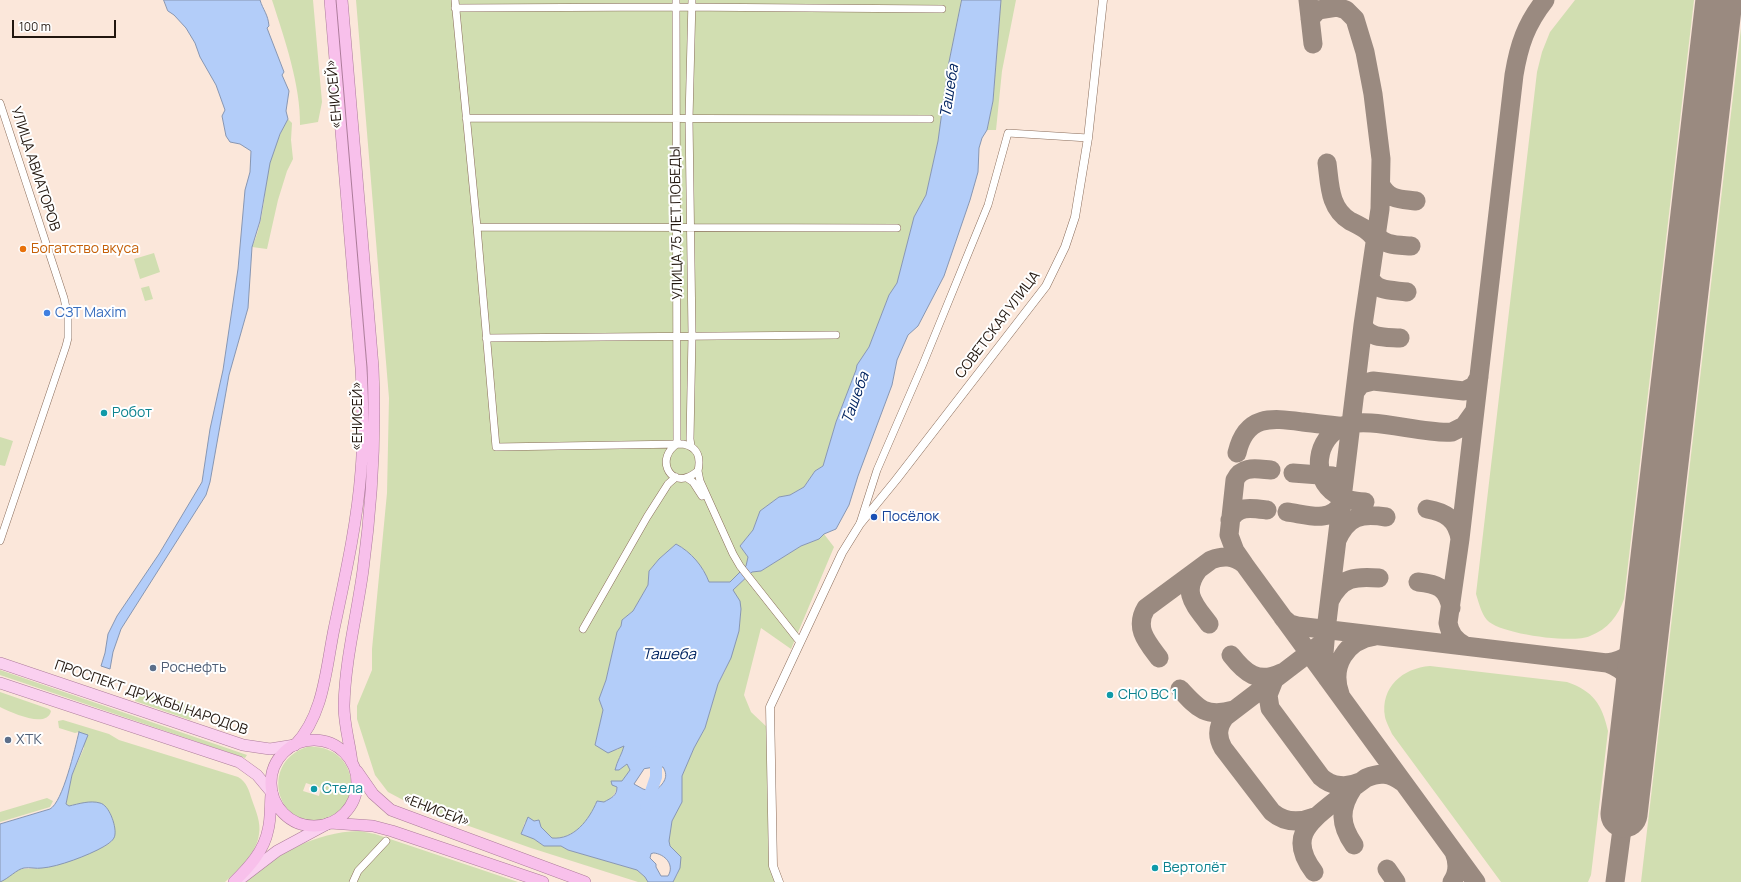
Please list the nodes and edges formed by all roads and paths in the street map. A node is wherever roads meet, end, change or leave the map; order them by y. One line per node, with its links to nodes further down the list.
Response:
1 (330, 0): 35 (highway, «ЕНИСЕЙ»)
2 (342, 0): 36 (highway, «ЕНИСЕЙ»)
3 (455, 0): 7 (street)
4 (1103, 0): 14 (street, СОВЕТСКАЯ УЛИЦА)
5 (676, 4): 6 (street); 7 (street); 11 (street, УЛИЦА 75 ЛЕТ ПОБЕДЫ)
6 (692, 4): 8 (street); 12 (street, УЛИЦА 75 ЛЕТ ПОБЕДЫ)
7 (455, 8): 10 (street)
8 (942, 9)
9 (0, 103): 29 (street, УЛИЦА АВИАТОРОВ)
10 (466, 118): 11 (street); 17 (street)
11 (676, 118): 12 (street); 15 (street, УЛИЦА 75 ЛЕТ ПОБЕДЫ)
12 (689, 119): 13 (street); 16 (street, УЛИЦА 75 ЛЕТ ПОБЕДЫ)
13 (930, 119)
14 (1088, 138): 28 (street, СОВЕТСКАЯ УЛИЦА); 28 (street)
15 (676, 226): 16 (street); 17 (street); 21 (street, УЛИЦА 75 ЛЕТ ПОБЕДЫ)
16 (690, 226): 18 (street); 19 (street, УЛИЦА 75 ЛЕТ ПОБЕДЫ)
17 (477, 227): 22 (street)
18 (897, 228)
19 (692, 335): 20 (street); 21 (street); 24 (street, УЛИЦА 75 ЛЕТ ПОБЕДЫ)
20 (836, 335)
21 (676, 336): 22 (street); 23 (street, УЛИЦА 75 ЛЕТ ПОБЕДЫ)
22 (486, 338): 23 (street)
23 (677, 444): 24 (street); 26 (street)
24 (691, 446): 25 (street)
25 (698, 470): 27 (street); 30 (street)
26 (676, 477): 27 (street); 31 (street)
27 (687, 478): 30 (street)
28 (860, 524): 32 (street, СОВЕТСКАЯ УЛИЦА)
29 (0, 541)
30 (733, 554): 32 (street)
31 (582, 629)
32 (800, 642): 44 (street, СОВЕТСКАЯ УЛИЦА)
33 (0, 662): 35 (main road, ПРОСПЕКТ ДРУЖБЫ НАРОДОВ)
34 (0, 683): 37 (main road)
35 (294, 744): 36 (highway, «ЕНИСЕЙ»); 37 (highway, «ЕНИСЕЙ»)
36 (354, 766): 38 (highway, «ЕНИСЕЙ»); 43 (highway, «ЕНИСЕЙ»)
37 (272, 793): 38 (highway, «ЕНИСЕЙ»); 40 (highway)
38 (329, 823): 40 (main road); 42 (highway, «ЕНИСЕЙ»)
39 (386, 841): 41 (street)
40 (236, 882)
41 (353, 882)
42 (543, 882)
43 (585, 882)
44 (779, 882)

